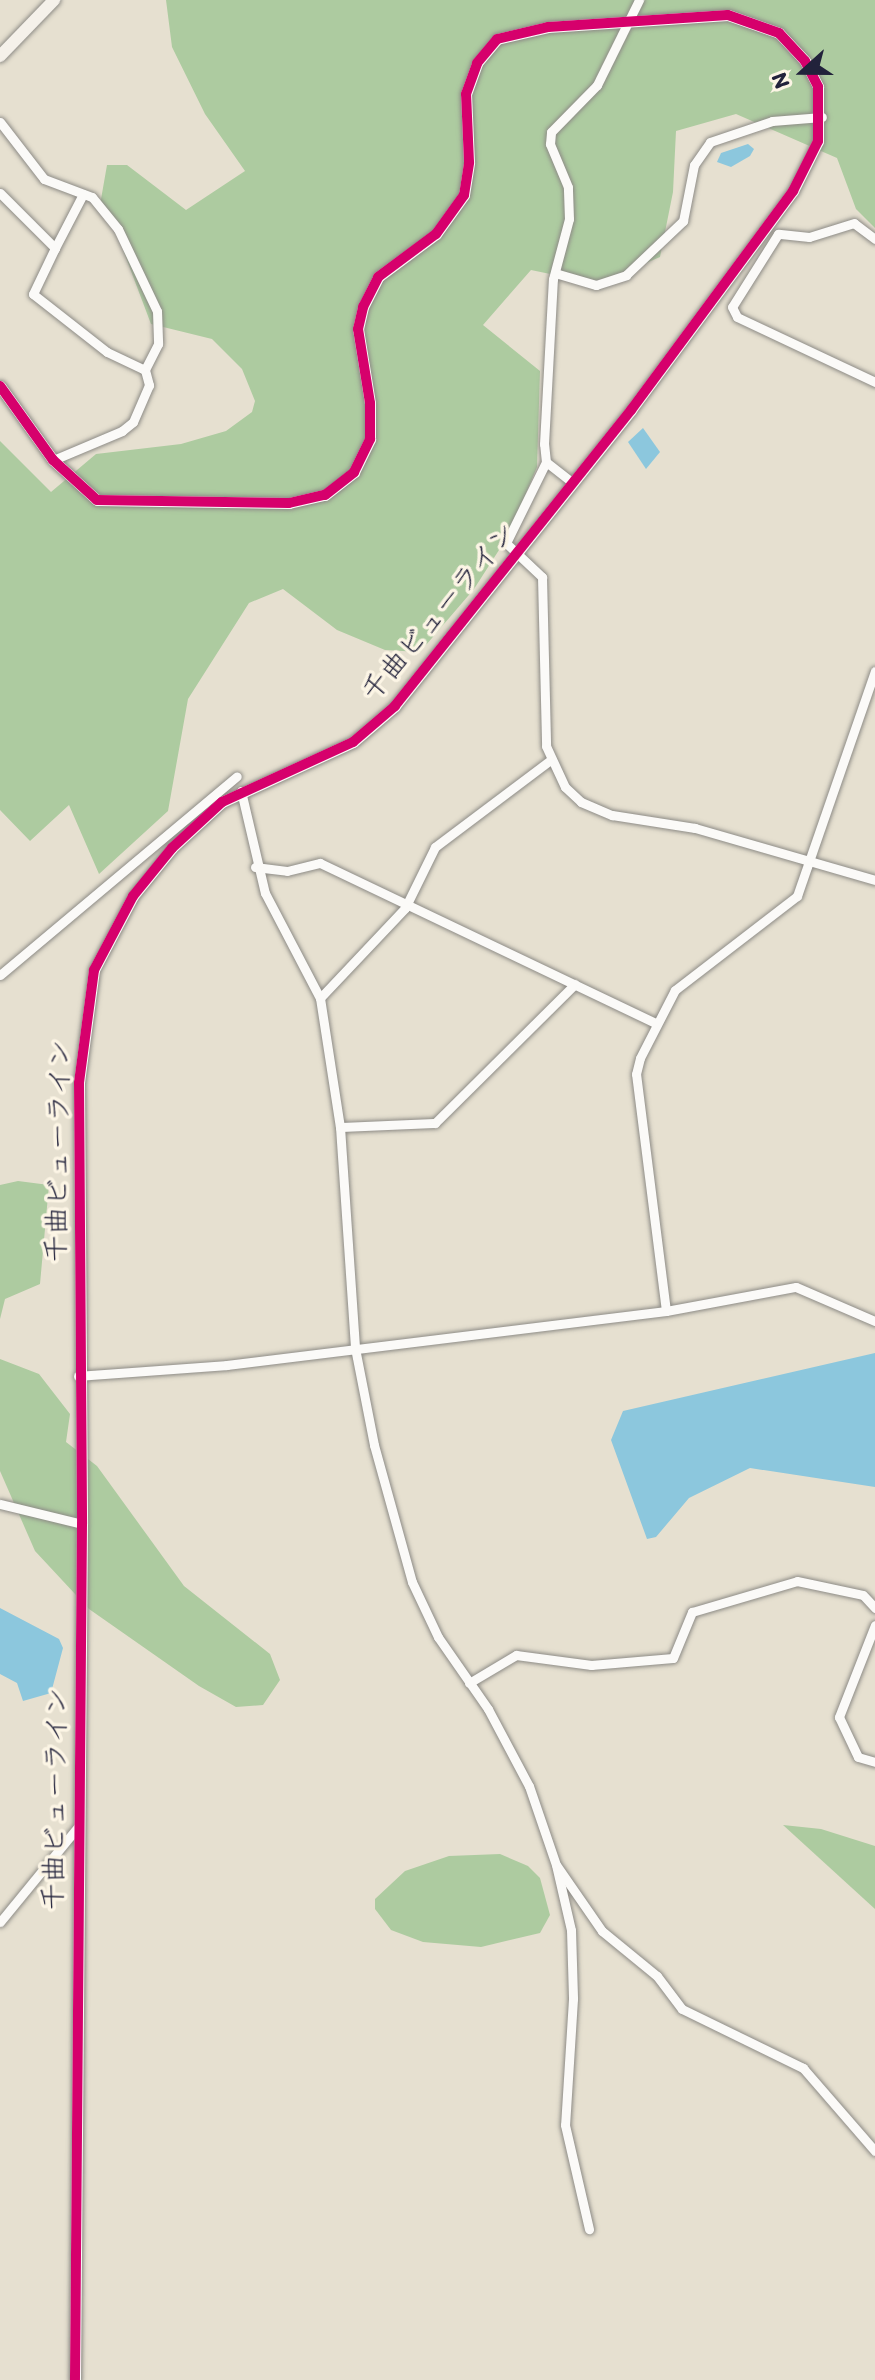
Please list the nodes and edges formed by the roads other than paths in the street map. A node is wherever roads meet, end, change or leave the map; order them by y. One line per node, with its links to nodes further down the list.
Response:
1 (54, 0): 4 (main road)
2 (639, 0): 3 (street)
3 (628, 20): 5 (street, 千曲ビューライン); 11 (street); 15 (street, 千曲ビューライン)
4 (0, 56)
5 (822, 117): 11 (street); 17 (street, 千曲ビューライン)
6 (0, 122): 8 (street)
7 (0, 193): 10 (street)
8 (83, 194): 10 (street); 12 (street)
9 (875, 239): 13 (street)
10 (54, 250): 12 (street)
11 (555, 273): 16 (street)
12 (145, 370): 15 (street)
13 (875, 382)
14 (0, 386): 15 (street, 千曲ビューライン)
15 (53, 460)
16 (546, 462): 17 (street); 18 (street)
17 (573, 483): 18 (street, 千曲ビューライン)
18 (518, 554): 20 (street); 22 (street, 千曲ビューライン)
19 (875, 671): 23 (street)
20 (549, 761): 23 (street); 26 (street)
21 (237, 776): 27 (street)
22 (241, 791): 24 (street); 35 (street, 千曲ビューライン)
23 (811, 858): 25 (street); 30 (street)
24 (255, 867): 26 (street); 29 (street)
25 (875, 880)
26 (409, 903): 28 (street); 29 (street)
27 (0, 975)
28 (575, 984): 30 (street); 31 (street)
29 (320, 998): 31 (street)
30 (657, 1024): 32 (street)
31 (340, 1127): 34 (street)
32 (666, 1311): 33 (street); 34 (street)
33 (875, 1321)
34 (355, 1348): 35 (street); 40 (street)
35 (78, 1376): 37 (street, 千曲ビューライン)
36 (0, 1504): 37 (street)
37 (82, 1524): 42 (street, 千曲ビューライン)
38 (875, 1608): 40 (street)
39 (875, 1625): 41 (street)
40 (469, 1683): 43 (street)
41 (875, 1762)
42 (77, 1828): 44 (street); 47 (street, 千曲ビューライン)
43 (556, 1865): 45 (street); 46 (street)
44 (0, 1922)
45 (875, 2151)
46 (589, 2229)
47 (75, 2380)

